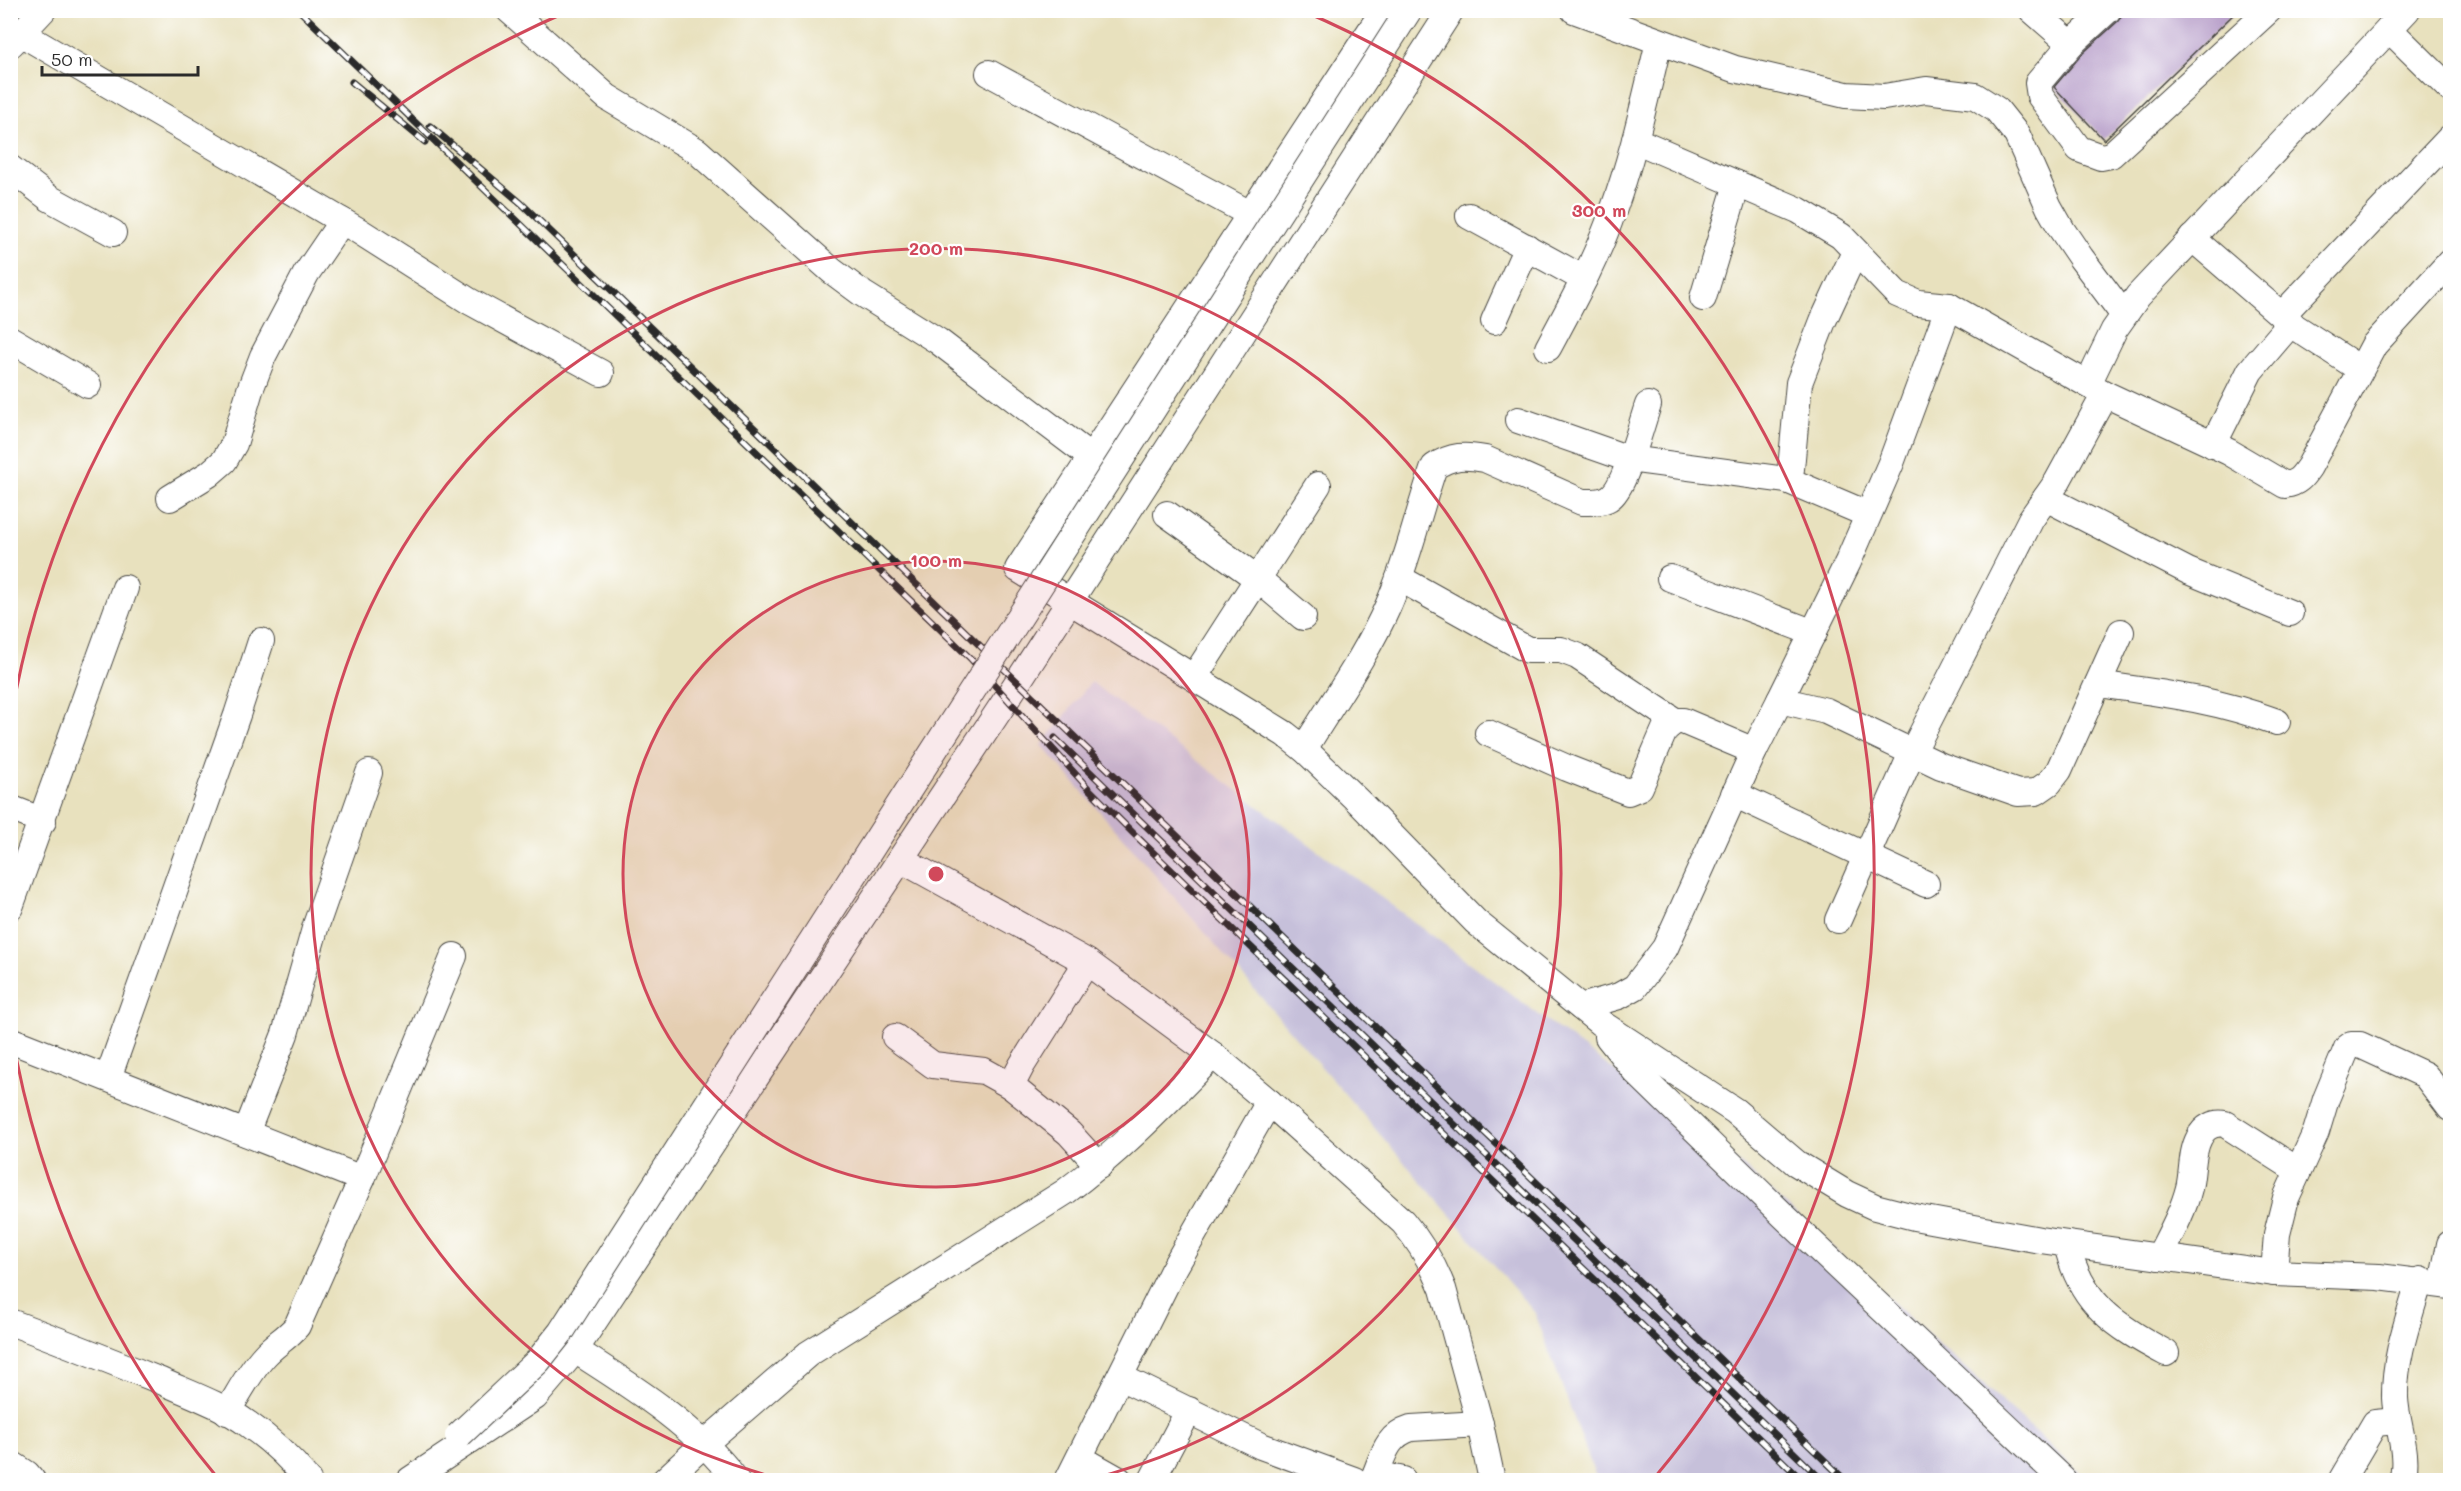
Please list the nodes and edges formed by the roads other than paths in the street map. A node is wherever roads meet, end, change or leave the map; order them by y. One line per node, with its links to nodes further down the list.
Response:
1 (44, 10): 12 (street)
2 (509, 10): 44 (street)
3 (1384, 10): 21 (street)
4 (1409, 10): 111 (street, bridge)
5 (1451, 10): 56 (street)
6 (1575, 10): 13 (street)
7 (2032, 10): 14 (street)
8 (2108, 10): 14 (street)
9 (2269, 10): 14 (street)
10 (2408, 10): 11 (street)
11 (2389, 29): 16 (street); 25 (street)
12 (14, 34): 23 (street)
13 (1659, 42): 18 (street); 32 (street)
14 (2071, 44)
15 (989, 73): 21 (street)
16 (2451, 89)
17 (2451, 138): 33 (street)
18 (1635, 140): 20 (street); 29 (street)
19 (10, 168): 24 (street)
20 (1737, 184): 27 (street); 30 (street)
21 (1250, 214): 44 (street)
22 (1469, 216): 26 (street)
23 (342, 221): 38 (street); 48 (street)
24 (113, 232)
25 (2192, 238): 32 (street); 33 (street)
26 (1527, 247): 29 (street); 34 (street)
27 (1855, 252): 31 (street); 46 (street)
28 (2451, 262): 37 (street)
29 (1584, 279): 36 (street)
30 (1703, 298)
31 (1949, 306): 40 (street); 51 (street)
32 (2123, 314): 40 (street)
33 (2286, 319): 37 (street); 43 (street)
34 (1494, 321)
35 (10, 339): 39 (street)
36 (1548, 348)
37 (2360, 369): 43 (street)
38 (601, 373)
39 (88, 385)
40 (2096, 389): 43 (street); 49 (street)
41 (1648, 405): 45 (street)
42 (1518, 420): 45 (street)
43 (2213, 445)
44 (1091, 457): 56 (street)
45 (1629, 459): 46 (street); 52 (street)
46 (1787, 480): 51 (street)
47 (1318, 485): 54 (street)
48 (170, 498)
49 (2046, 498): 57 (street); 70 (street)
50 (1167, 514): 54 (street)
51 (1868, 514): 60 (street)
52 (1399, 578): 65 (street); 68 (street)
53 (1670, 578): 60 (street)
54 (1258, 579): 58 (street); 62 (street)
55 (125, 588): 74 (street)
56 (1071, 600): 62 (street); 76 (street)
57 (2290, 613)
58 (1303, 617)
59 (2121, 632): 63 (street)
60 (1814, 633): 64 (street)
61 (261, 641): 86 (street)
62 (1195, 676): 68 (street)
63 (2098, 684): 66 (street); 70 (street)
64 (1780, 700): 69 (street); 70 (street)
65 (1675, 721): 67 (street); 69 (street)
66 (2277, 722)
67 (1488, 734)
68 (1304, 749): 82 (street)
69 (1754, 751): 72 (street)
70 (1912, 753): 75 (street)
71 (369, 773): 90 (street)
72 (1734, 794): 75 (street); 82 (street)
73 (10, 808): 74 (street)
74 (43, 821): 78 (street)
75 (1867, 857): 77 (street); 79 (street)
76 (902, 860): 81 (street); 100 (street)
77 (1926, 884)
78 (10, 908)
79 (1838, 920)
80 (454, 956): 93 (street)
81 (1087, 962): 85 (street); 87 (street)
82 (1586, 1012): 94 (street); 122 (street)
83 (895, 1036): 87 (street)
84 (10, 1040): 86 (street)
85 (1213, 1055): 88 (street); 91 (street)
86 (108, 1078): 90 (street)
87 (1011, 1086): 91 (street)
88 (1269, 1102): 102 (street); 106 (street)
89 (2451, 1108): 92 (street)
90 (246, 1133): 93 (street)
91 (1099, 1166): 107 (street)
92 (2297, 1170): 96 (street); 97 (street)
93 (362, 1179): 104 (street)
94 (2067, 1244): 96 (street); 101 (street)
95 (2451, 1244): 98 (street)
96 (2159, 1257): 97 (street)
97 (2274, 1273): 98 (street)
98 (2438, 1283): 105 (street)
99 (10, 1322): 104 (street)
100 (575, 1350): 107 (street); 111 (street)
101 (2166, 1353)
102 (1120, 1377): 103 (street); 108 (street)
103 (1189, 1410): 110 (street); 119 (street)
104 (227, 1412): 114 (street)
105 (2397, 1421): 112 (street); 123 (street)
106 (1480, 1424): 110 (street); 121 (street)
107 (705, 1443): 115 (street); 116 (street)
108 (1080, 1458): 117 (street); 118 (street)
109 (10, 1463): 113 (street)
110 (1367, 1478): 120 (street)
111 (411, 1479)
112 (2342, 1479)
113 (32, 1480)
114 (308, 1480)
115 (665, 1480)
116 (736, 1480)
117 (1068, 1480)
118 (1119, 1480)
119 (1152, 1480)
120 (1403, 1480)
121 (1492, 1480)
122 (2063, 1480)
123 (2402, 1480)

